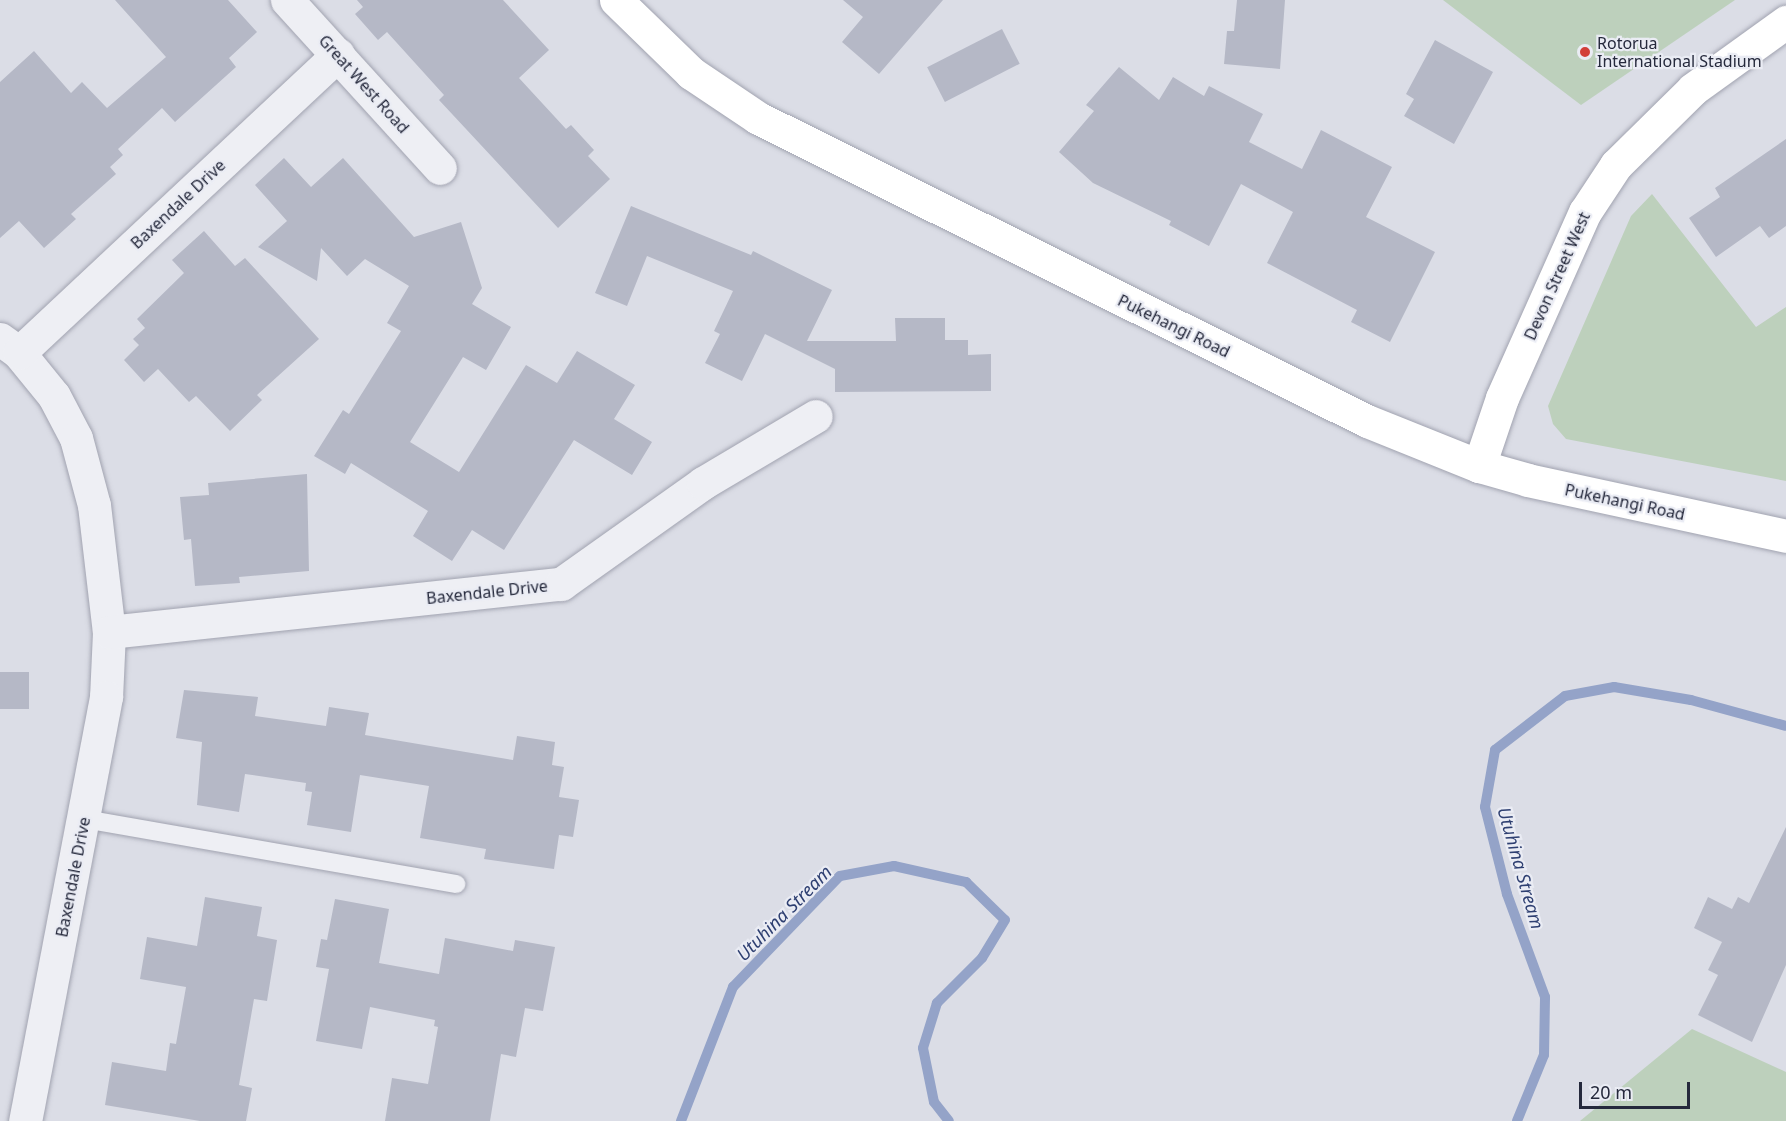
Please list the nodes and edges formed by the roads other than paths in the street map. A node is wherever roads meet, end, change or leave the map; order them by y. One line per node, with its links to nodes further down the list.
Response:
1 (287, 0): 4 (street, Great West Road)
2 (616, 0): 8 (main road, Pukehangi Road)
3 (1786, 22): 8 (main road, Devon Street West)
4 (338, 55): 5 (street, Great West Road); 6 (street, Baxendale Drive)
5 (440, 168)
6 (10, 346): 10 (street, Baxendale Drive)
7 (816, 416): 10 (street, Baxendale Drive)
8 (1479, 466): 9 (main road, Pukehangi Road)
9 (1786, 536)
10 (109, 632): 11 (street, Baxendale Drive)
11 (84, 819): 12 (lane); 13 (street, Baxendale Drive)
12 (456, 884)
13 (25, 1121)

